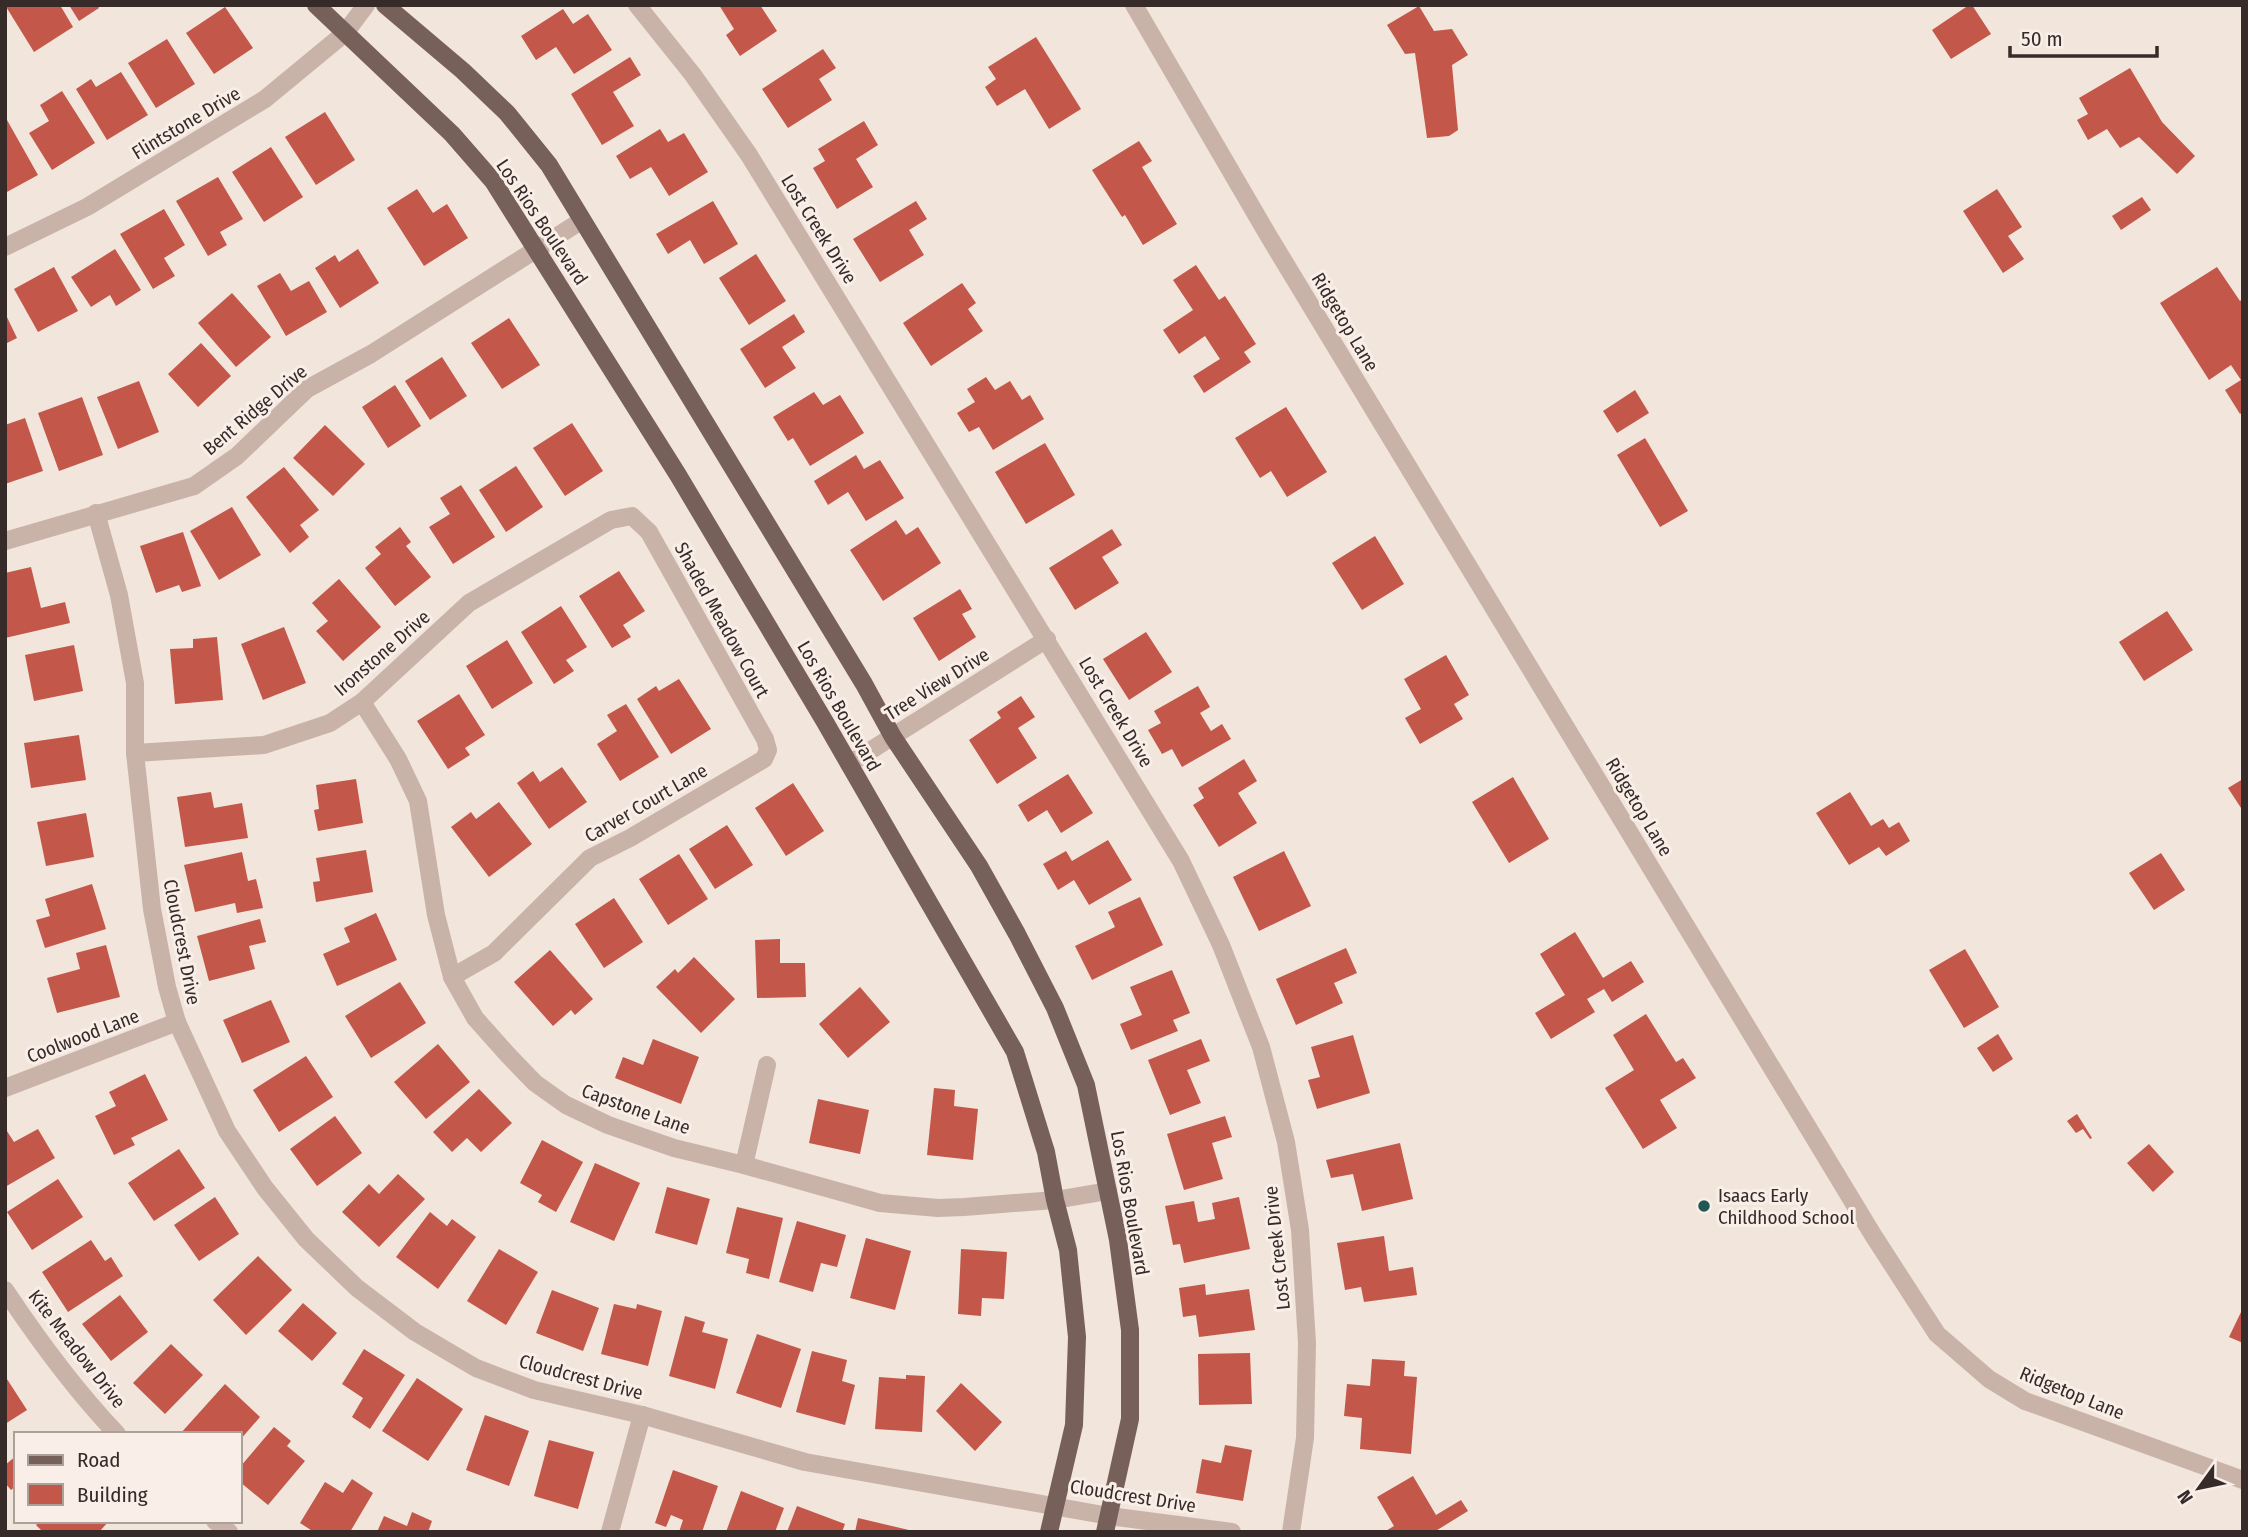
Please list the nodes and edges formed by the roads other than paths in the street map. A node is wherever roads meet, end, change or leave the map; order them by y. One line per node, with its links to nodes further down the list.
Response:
1 (316, 5): 6 (main road, Los Rios Boulevard)
2 (366, 5): 6 (street, Flintstone Drive)
3 (385, 5): 7 (main road, Los Rios Boulevard)
4 (637, 5): 13 (street, Lost Creek Drive)
5 (1134, 5): 29 (street, Ridgetop Lane)
6 (345, 33): 8 (street, Flintstone Drive); 9 (main road, Los Rios Boulevard)
7 (582, 221): 9 (street, Bent Ridge Drive); 15 (main road, Los Rios Boulevard)
8 (5, 247)
9 (537, 248): 10 (street, Bent Ridge Drive); 18 (main road, Los Rios Boulevard)
10 (96, 513): 12 (street, Bent Ridge Drive); 17 (street, Cloudcrest Drive)
11 (632, 516): 14 (street, Ironstone Drive); 16 (street, Shaded Meadow Court)
12 (5, 541)
13 (1047, 639): 15 (street, Tree View Drive); 35 (street, Lost Creek Drive)
14 (362, 702): 17 (street, Ironstone Drive); 19 (street, Capstone Lane)
15 (893, 737): 18 (street, Tree View Drive); 24 (main road, Los Rios Boulevard)
16 (768, 750): 19 (street, Carver Court Lane)
17 (135, 753): 20 (street, Cloudcrest Drive)
18 (849, 765): 25 (main road, Los Rios Boulevard)
19 (452, 977): 23 (street, Capstone Lane)
20 (177, 1023): 22 (street, Coolwood Lane); 27 (street, Cloudcrest Drive)
21 (767, 1065): 23 (street)
22 (5, 1088)
23 (744, 1165): 25 (street, Capstone Lane)
24 (1108, 1191): 25 (street, Capstone Lane); 31 (main road, Los Rios Boulevard)
25 (1055, 1200): 30 (main road, Los Rios Boulevard)
26 (5, 1290): 28 (street, Kite Meadow Drive)
27 (642, 1415): 30 (street, Cloudcrest Drive); 32 (street)
28 (115, 1432)
29 (2243, 1480)
30 (1056, 1506): 31 (street, Cloudcrest Drive); 33 (main road, Los Rios Boulevard)
31 (1107, 1524): 34 (street, Cloudcrest Drive)
32 (610, 1532)
33 (1049, 1532)
34 (1232, 1532)
35 (1291, 1532)

